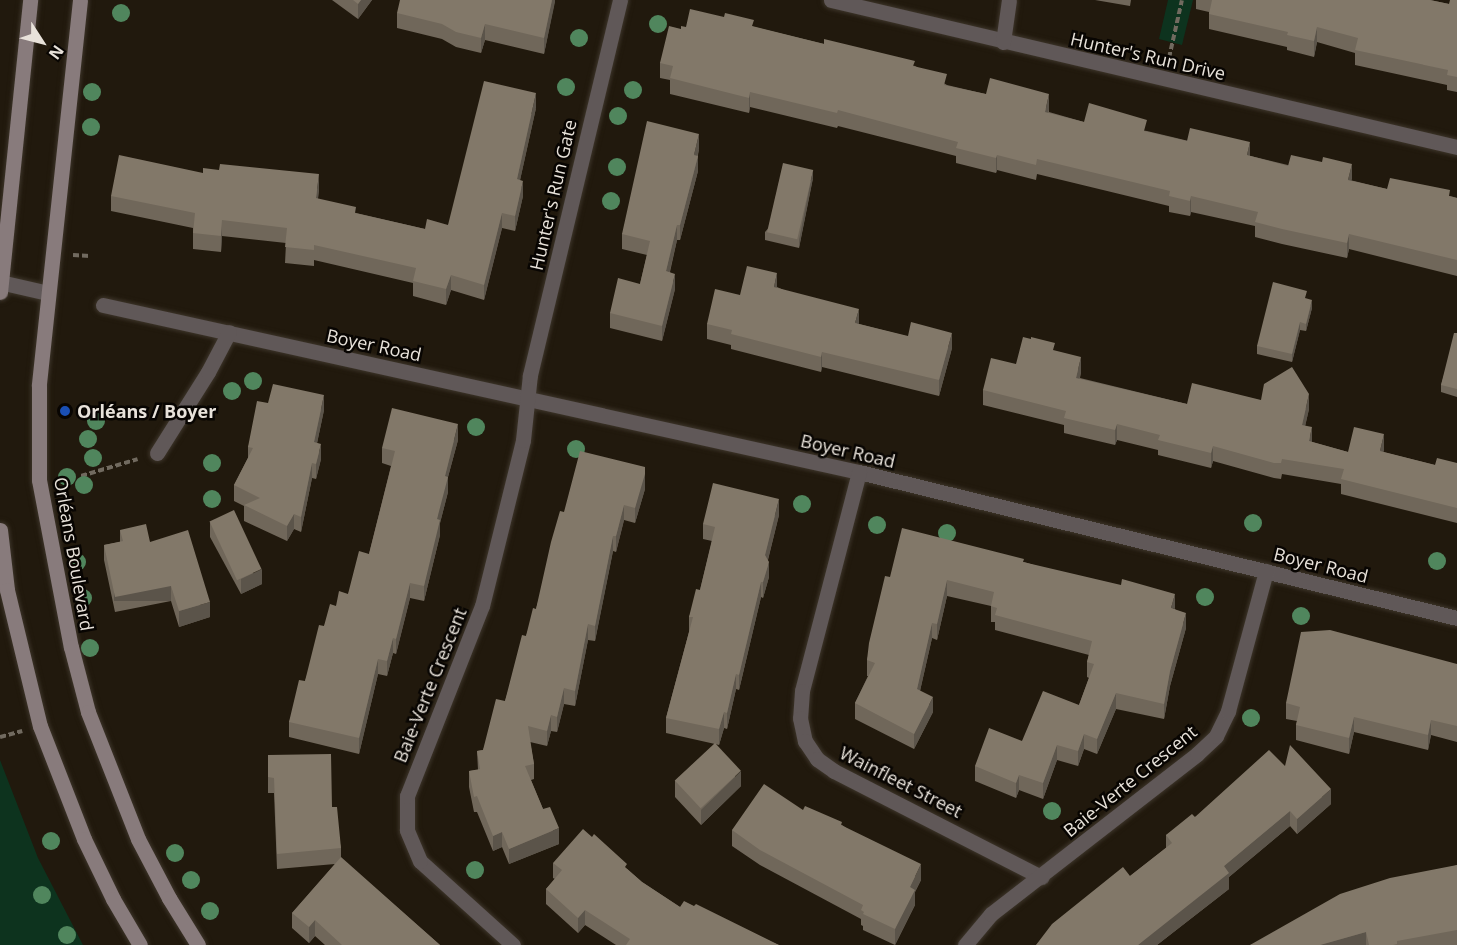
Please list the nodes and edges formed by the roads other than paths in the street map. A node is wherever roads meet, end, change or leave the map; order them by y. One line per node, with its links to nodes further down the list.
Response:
1 (30, 0): 8 (main road)
2 (80, 0): 10 (main road, Orléans Boulevard)
3 (620, 0): 13 (street, Hunter's Run Gate)
4 (831, 0): 6 (street, Hunter's Run Drive)
5 (1009, 0): 6 (street)
6 (1003, 42): 7 (street, Hunter's Run Drive)
7 (1457, 147)
8 (0, 282): 9 (main road); 10 (street)
9 (0, 292)
10 (48, 293): 21 (main road, Orléans Boulevard)
11 (103, 304): 12 (street, Boyer Road)
12 (228, 332): 13 (street, Boyer Road); 14 (street)
13 (528, 399): 15 (street, Boyer Road); 22 (street, Baie-Verte Crescent)
14 (157, 453)
15 (859, 472): 17 (street, Boyer Road); 19 (street, Wainfleet Street)
16 (0, 530): 20 (main road)
17 (1266, 571): 18 (street, Boyer Road); 19 (street, Baie-Verte Crescent)
18 (1457, 618)
19 (1041, 877): 23 (street, Baie-Verte Crescent)
20 (140, 945)
21 (198, 945)
22 (513, 945)
23 (965, 945)

